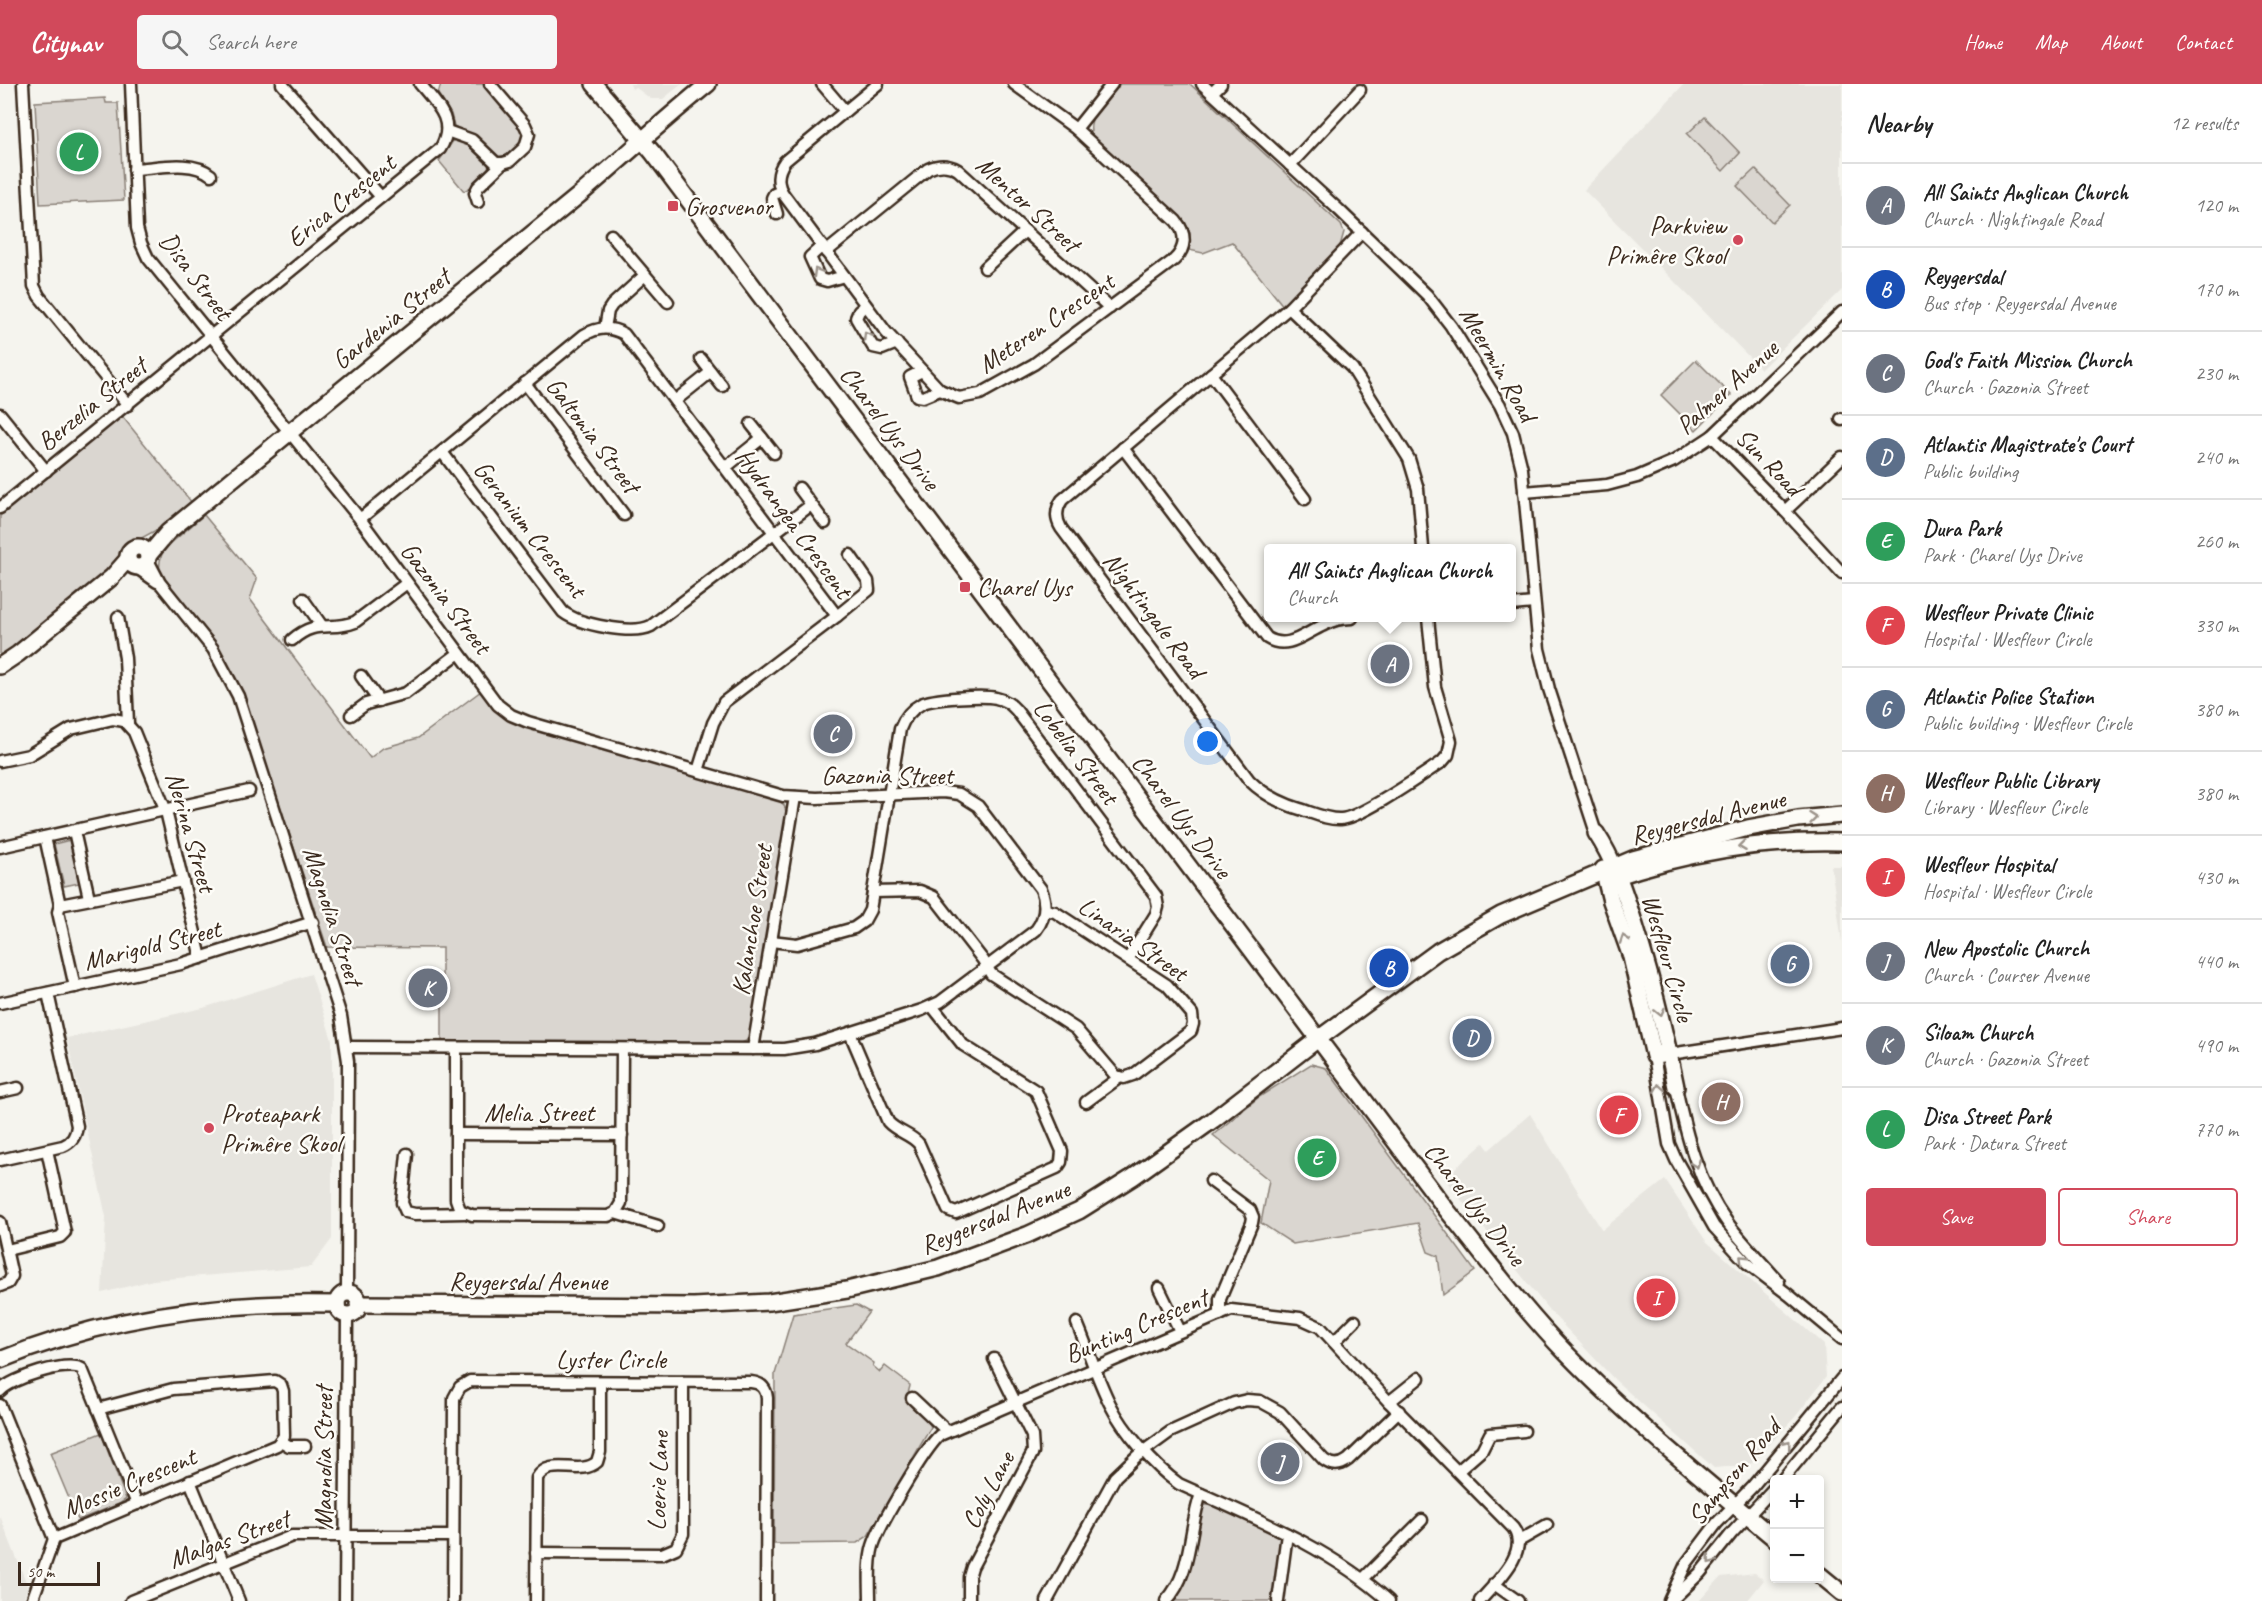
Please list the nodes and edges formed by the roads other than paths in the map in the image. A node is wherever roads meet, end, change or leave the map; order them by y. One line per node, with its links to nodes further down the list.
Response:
1 (23, 84): 51 (street)
2 (131, 84): 22 (street, Disa Street)
3 (282, 84): 25 (street)
4 (489, 84): 20 (street)
5 (594, 84): 19 (main road, Charel Uys Drive)
6 (708, 84): 19 (main road, Gardenia Street)
7 (822, 84): 16 (street)
8 (878, 84): 16 (street)
9 (1014, 84): 17 (street, Meteren Crescent)
10 (1112, 84): 17 (street)
11 (1202, 84): 15 (street, Meermin Road)
12 (1221, 84): 15 (street)
13 (427, 86): 18 (street)
14 (1360, 90): 21 (street)
15 (1212, 93): 21 (street, Meermin Road)
16 (845, 111): 24 (street)
17 (1076, 129): 37 (street, Meteren Crescent)
18 (447, 131): 20 (street); 25 (street, Erica Crescent)
19 (642, 140): 54 (main road, Gardenia Street); 122 (main road, Charel Uys Drive)
20 (503, 163): 26 (street)
21 (1290, 165): 29 (street, Meermin Road)
22 (134, 169): 23 (street); 41 (street, Disa Street)
23 (211, 175)
24 (781, 191): 27 (street); 31 (street)
25 (381, 197): 41 (street, Erica Crescent)
26 (478, 202)
27 (777, 214)
28 (1025, 231): 31 (street, Mentor Street); 32 (street); 37 (street, Mentor Street)
29 (1362, 232): 38 (street, Nightingale Road); 64 (street, Meermin Road)
30 (611, 235): 33 (street)
31 (824, 249): 34 (street); 34 (street, one-way to 31)
32 (985, 268)
33 (645, 275): 35 (street); 40 (street)
34 (844, 276): 36 (street)
35 (668, 302)
36 (866, 306): 42 (street); 42 (street, one-way to 36)
37 (1110, 308): 49 (street, Meteren Crescent)
38 (1289, 308): 46 (street, Nightingale Road); 73 (street)
39 (1842, 312): 55 (street, Palmer Avenue)
40 (605, 328): 47 (street); 50 (street, Hydrangea Crescent)
41 (213, 336): 51 (street, Berzelia Street); 54 (street, Disa Street)
42 (897, 343): 44 (street)
43 (701, 359): 45 (street)
44 (922, 371): 49 (street); 49 (street, Meteren Crescent)
45 (711, 372): 48 (street); 50 (street)
46 (1211, 374): 57 (street, Nightingale Road); 65 (street)
47 (525, 383): 58 (street); 69 (street, Galtonia Street)
48 (722, 386)
49 (940, 390)
50 (676, 400): 61 (street, Hydrangea Crescent)
51 (128, 405): 62 (street, Berzelia Street)
52 (0, 414): 62 (street)
53 (751, 424): 56 (street)
54 (289, 434): 70 (street, Gazonia Street); 75 (main road, Gardenia Street)
55 (1712, 436): 64 (street, Palmer Avenue); 68 (street, Sun Road)
56 (762, 438): 59 (street); 61 (street)
57 (1123, 448): 83 (street); 84 (street, Nightingale Road)
58 (442, 452): 70 (street); 72 (street, Geranium Crescent)
59 (774, 453)
60 (1842, 457): 68 (street)
61 (726, 467): 72 (street, Hydrangea Crescent)
62 (46, 471): 67 (street, Berzelia Street)
63 (799, 488): 66 (street)
64 (1524, 492): 79 (street, Meermin Road)
65 (1305, 499)
66 (811, 505): 71 (street); 72 (street, Geranium Crescent)
67 (0, 508)
68 (1785, 511): 76 (street, Sun Road)
69 (624, 515)
70 (360, 519): 77 (street, Gazonia Street)
71 (825, 523)
72 (775, 533): 82 (street, Hydrangea Crescent)
73 (1423, 544)
74 (850, 555): 82 (street)
75 (139, 560): 88 (main road, Gardenia Street); 111 (street, Magnolia Street)
76 (1842, 573)
77 (407, 583): 85 (street); 87 (street, Gazonia Street)
78 (303, 599): 85 (street)
79 (1534, 603): 80 (street); 101 (street, Meermin Road)
80 (1516, 605)
81 (118, 616): 92 (street, Nerina Street)
82 (837, 616): 94 (street, Hydrangea Crescent)
83 (1331, 622)
84 (1428, 622)
85 (322, 626): 86 (street)
86 (292, 640)
87 (459, 653): 90 (street); 94 (street, Gazonia Street)
88 (0, 666)
89 (362, 676): 90 (street)
90 (379, 701): 91 (street)
91 (351, 715)
92 (128, 723): 93 (street); 98 (street, Nerina Street)
93 (0, 761)
94 (699, 771): 97 (street, Gazonia Street)
95 (249, 791): 98 (street)
96 (888, 795): 97 (street, Gazonia Street); 107 (street, Lobelia Street); 110 (street, Gazonia Street); 114 (street, Lobelia Street)
97 (795, 797): 112 (street, Kalanchoe Street)
98 (166, 811): 100 (street); 106 (street, Nerina Street)
99 (1842, 815): 105 (main road, Reygersdal Avenue, one-way to 99)
100 (74, 831): 102 (street); 108 (street)
101 (1596, 832): 105 (main road, Meermin Road)
102 (45, 837): 104 (street); 109 (street)
103 (1842, 842): 105 (main road, Reygersdal Avenue, one-way to 105)
104 (0, 847)
105 (1610, 874): 122 (main road, Reygersdal Avenue); 127 (main road, Wesfleur Circle, one-way to 127); 128 (main road, Wesfleur Circle, one-way to 105)
106 (183, 880): 108 (street); 113 (street, Nerina Street)
107 (873, 892): 112 (street, Lobelia Street); 115 (street)
108 (89, 898): 109 (street)
109 (60, 905): 116 (street)
110 (1045, 910): 114 (street, Linaria Street); 115 (street)
111 (312, 922): 113 (street, Marigold Street); 123 (street, Magnolia Street)
112 (771, 941): 126 (street, Kalanchoe Street)
113 (201, 958): 116 (street, Marigold Street)
114 (1128, 959): 129 (street, Linaria Street)
115 (987, 967): 119 (street); 129 (street)
116 (75, 987): 117 (street, Marigold Street)
117 (48, 993): 118 (street, Marigold Street); 136 (street)
118 (0, 1003)
119 (932, 1006): 121 (street); 121 (street)
120 (1842, 1028): 127 (street, Wesfleur Circle)
121 (850, 1033): 126 (street)
122 (1318, 1039): 148 (main road, Reygersdal Avenue); 181 (main road, Charel Uys Drive)
123 (347, 1047): 124 (street); 148 (street, Magnolia Street)
124 (456, 1048): 125 (street); 134 (street)
125 (622, 1049): 126 (street); 135 (street)
126 (753, 1049)
127 (1670, 1054): 128 (main road, Wesfleur Circle); 130 (main road, Wesfleur Circle)
128 (1654, 1056): 147 (street, Wesfleur Circle, one-way to 128)
129 (1120, 1077): 133 (street, Linaria Street)
130 (1676, 1087): 147 (street, Wesfleur Circle, one-way to 147)
131 (18, 1088): 132 (street)
132 (0, 1092)
133 (1086, 1102)
134 (456, 1134): 135 (street, Melia Street); 140 (street)
135 (622, 1135): 141 (street)
136 (47, 1150): 138 (street); 144 (street)
137 (407, 1154): 140 (street)
138 (0, 1160)
139 (1211, 1181): 149 (street)
140 (464, 1213): 141 (street)
141 (615, 1213): 143 (street)
142 (0, 1222): 144 (street)
143 (658, 1226)
144 (7, 1250): 145 (street)
145 (0, 1286)
146 (1159, 1288): 152 (street)
147 (1789, 1295): 153 (street, Wesfleur Circle)
148 (348, 1304): 156 (main road, Reygersdal Avenue); 187 (street, Magnolia Street)
149 (1220, 1315): 152 (street, Bunting Crescent); 154 (street, Bunting Crescent)
150 (1355, 1321): 154 (street)
151 (1077, 1323): 157 (street)
152 (1180, 1331): 157 (street, Bunting Crescent)
153 (1842, 1339)
154 (1334, 1342): 165 (street, Bunting Crescent)
155 (994, 1359): 164 (street, Coly Lane)
156 (0, 1360)
157 (1095, 1367): 164 (street, Bunting Crescent); 174 (street)
158 (1419, 1378): 165 (street)
159 (1842, 1378): 181 (street, Sampson Road, one-way to 159)
160 (600, 1382): 161 (street, Lyster Circle); 188 (street, Lyster Circle); 191 (street)
161 (683, 1382): 191 (street, Loerie Lane); 204 (street, Lyster Circle)
162 (0, 1391): 168 (street)
163 (912, 1398): 170 (street)
164 (1016, 1401): 170 (street, Bunting Crescent); 206 (street, Coly Lane)
165 (1389, 1402): 169 (street, Bunting Crescent)
166 (0, 1406): 189 (street)
167 (1842, 1407): 176 (street, Sampson Road)
168 (98, 1408): 172 (street); 180 (street)
169 (1399, 1411): 174 (street); 175 (street, Bunting Crescent)
170 (947, 1431): 205 (street, Bunting Crescent)
171 (1524, 1431): 175 (street)
172 (281, 1441): 173 (street); 177 (street, Mossie Crescent)
173 (305, 1446)
174 (1144, 1450): 179 (street); 207 (street)
175 (1458, 1472): 190 (street, Bunting Crescent)
176 (1785, 1475)
177 (190, 1481): 180 (street, Mossie Crescent); 192 (street)
178 (1770, 1492): 182 (street, Sampson Road)
179 (1202, 1494): 185 (street); 208 (street)
180 (137, 1504): 189 (street, Mossie Crescent)
181 (1735, 1504): 182 (main road, Charel Uys Drive); 213 (street, Sampson Road)
182 (1749, 1516): 186 (main road, Charel Uys Drive); 213 (street, Sampson Road, one-way to 213)
183 (1422, 1520): 193 (street)
184 (1547, 1525): 190 (street)
185 (1287, 1534): 193 (street); 209 (street)
186 (1770, 1534)
187 (345, 1536): 188 (street, Malgas Street); 192 (street, Malgas Street); 201 (street, Magnolia Street)
188 (453, 1536): 202 (street, Lyster Circle)
189 (54, 1539): 198 (street, Mossie Crescent)
190 (1519, 1541): 195 (street)
191 (536, 1553): 203 (street)
192 (223, 1562): 197 (street, Malgas Street); 200 (street)
193 (1364, 1578): 210 (street)
194 (1824, 1578): 196 (main road)
195 (1494, 1584): 211 (street); 212 (street)
196 (1842, 1593)
197 (146, 1598): 199 (street, Malgas Street)
198 (32, 1601)
199 (131, 1601)
200 (239, 1601)
201 (345, 1601)
202 (453, 1601)
203 (536, 1601)
204 (766, 1601)
205 (870, 1601)
206 (969, 1601)
207 (1047, 1601)
208 (1166, 1601)
209 (1278, 1601)
210 (1389, 1601)
211 (1480, 1601)
212 (1518, 1601)
213 (1670, 1601)

